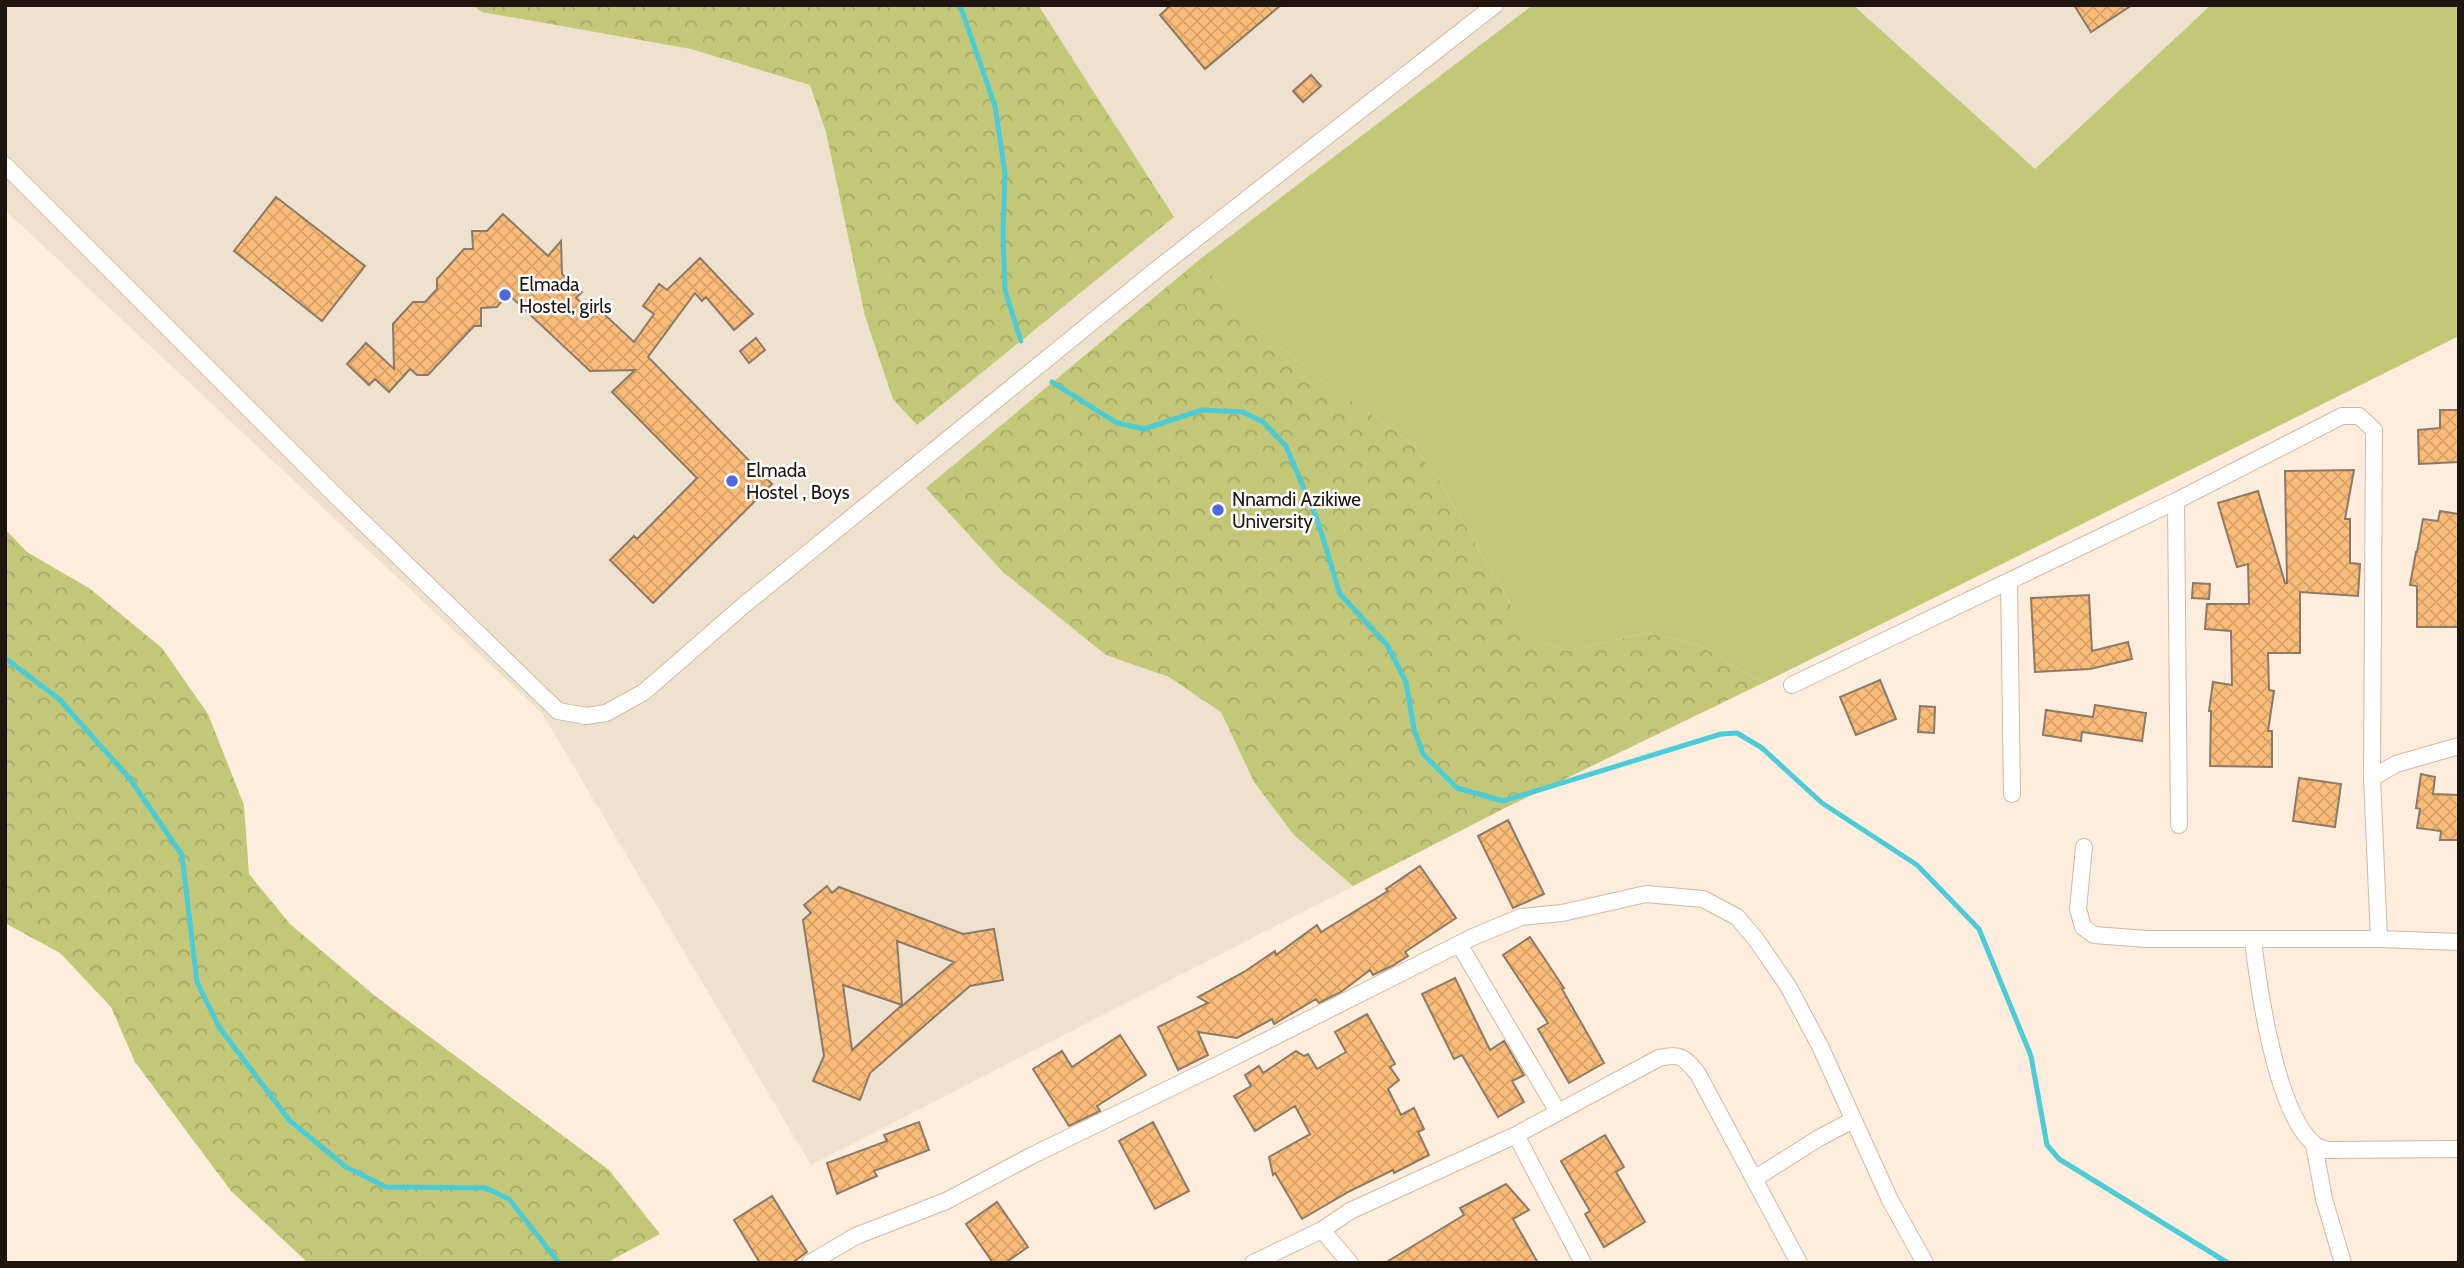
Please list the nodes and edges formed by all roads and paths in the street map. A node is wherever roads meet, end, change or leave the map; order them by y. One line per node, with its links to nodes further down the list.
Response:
1 (1495, 5): 2 (street)
2 (5, 165)
3 (2176, 501): 4 (street); 7 (street); 9 (street)
4 (2009, 581): 5 (street); 8 (street)
5 (1791, 685)
6 (2459, 746): 7 (street)
7 (2371, 778): 11 (street)
8 (2012, 794)
9 (2179, 825)
10 (2084, 847): 12 (street)
11 (2379, 939): 12 (street); 13 (street)
12 (2253, 941): 18 (street)
13 (2459, 942)
14 (1459, 944): 15 (street); 16 (street); 22 (street)
15 (1558, 1112): 17 (street); 20 (street)
16 (1853, 1119): 20 (street); 27 (street)
17 (1516, 1135): 21 (street); 25 (street)
18 (2314, 1145): 19 (street); 28 (street)
19 (2459, 1150)
20 (1754, 1179): 26 (street)
21 (1322, 1230): 23 (street); 24 (street)
22 (810, 1263)
23 (1253, 1263)
24 (1350, 1263)
25 (1583, 1263)
26 (1799, 1263)
27 (1925, 1263)
28 (2343, 1263)

